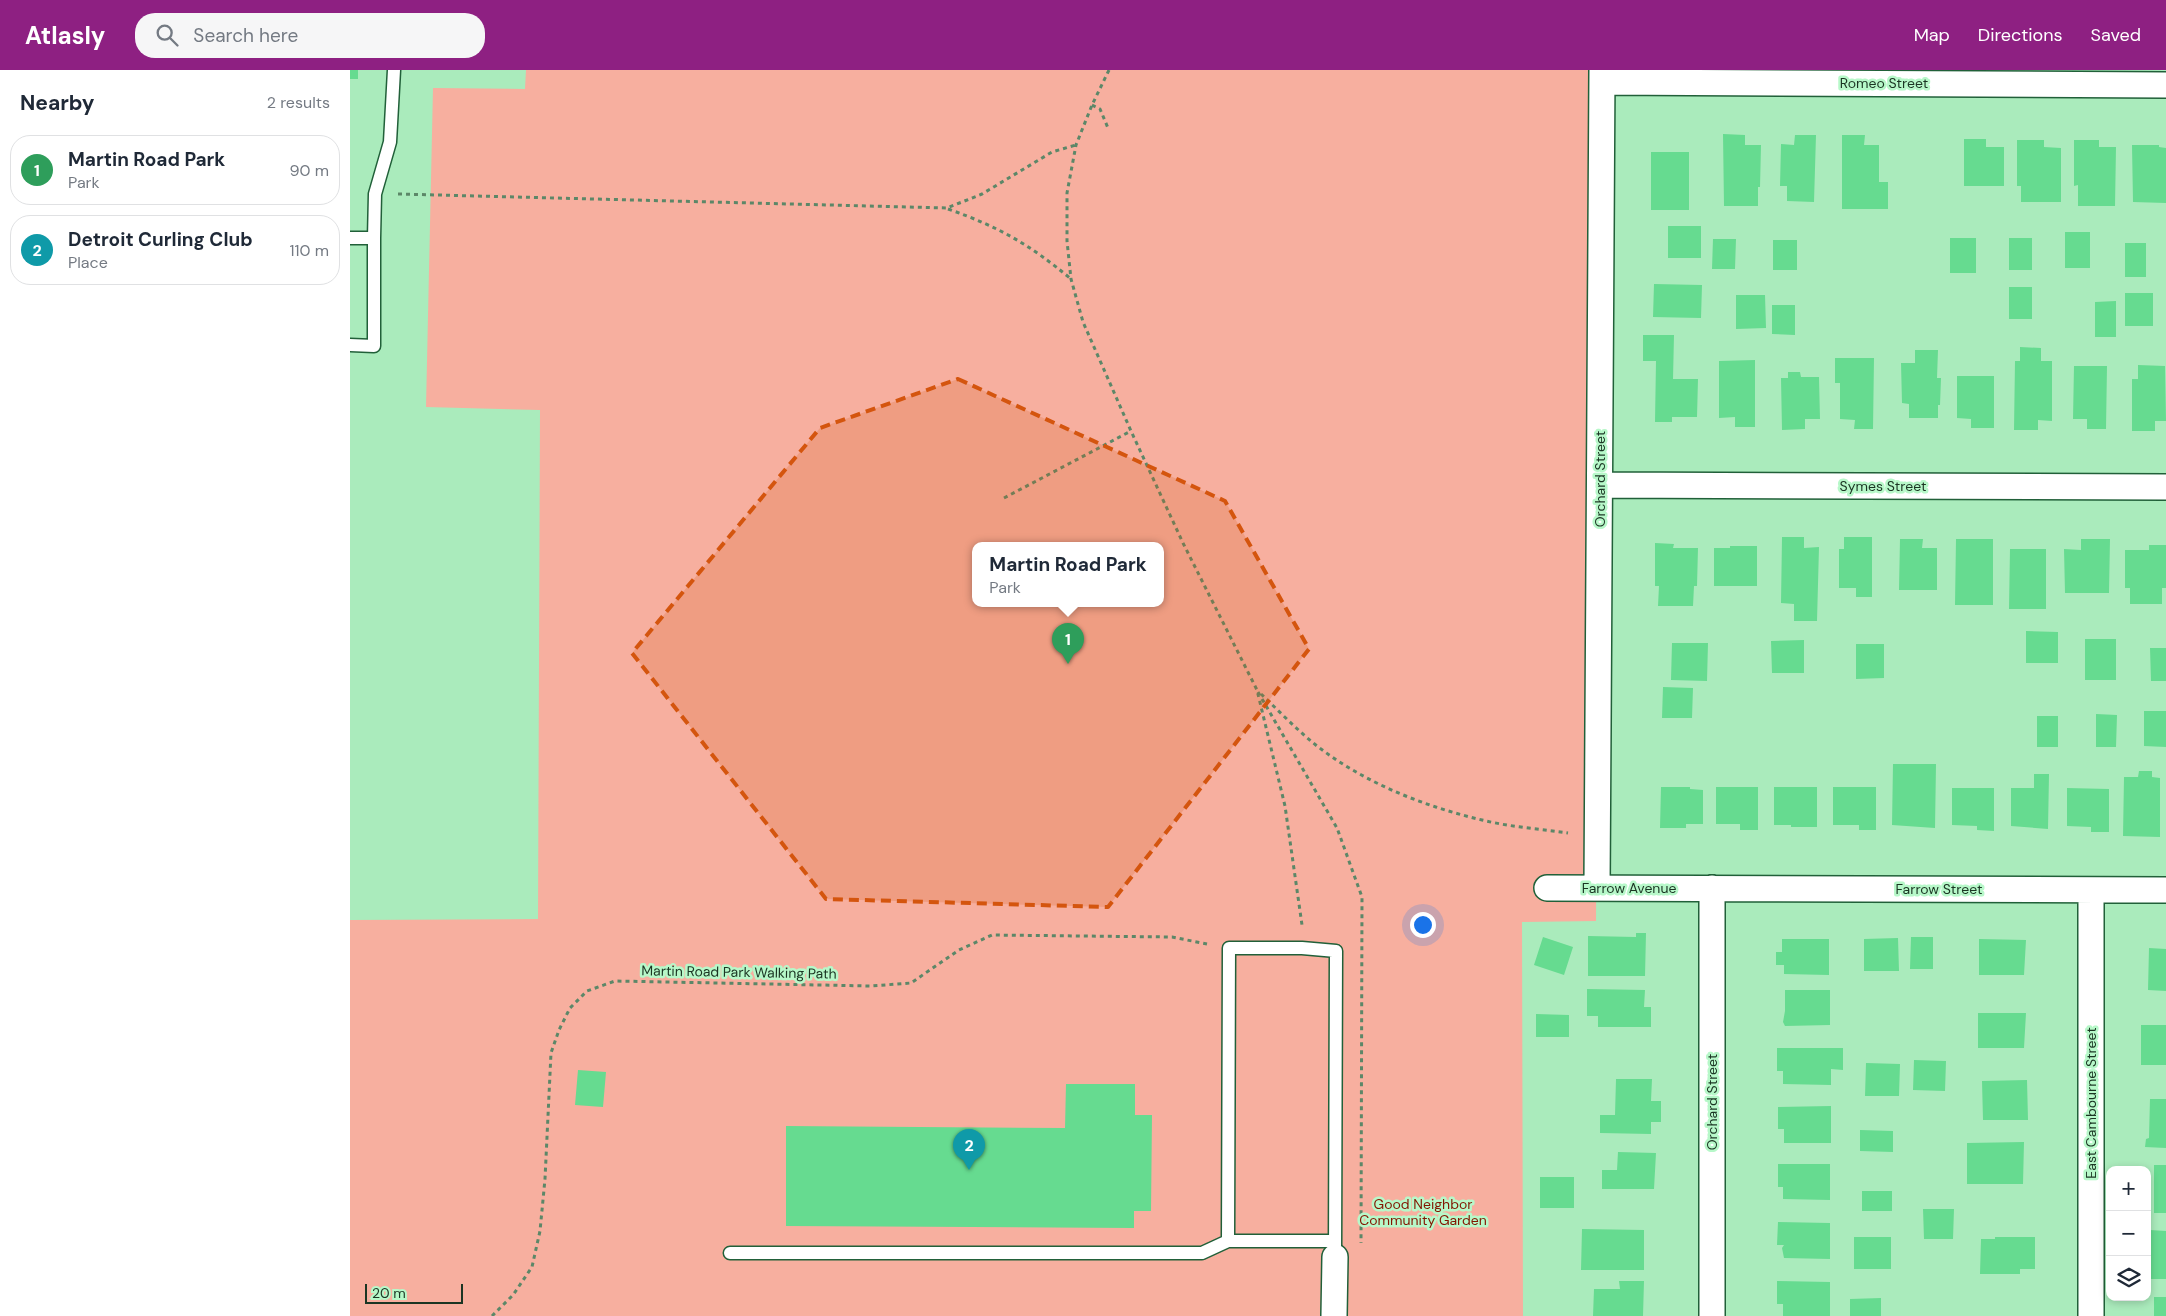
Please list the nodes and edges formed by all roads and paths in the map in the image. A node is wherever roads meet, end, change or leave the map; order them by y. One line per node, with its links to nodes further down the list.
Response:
1 (394, 70): 8 (lane)
2 (1109, 70): 5 (path)
3 (1602, 76): 4 (street, Romeo Street); 15 (street, Orchard Street)
4 (2166, 85)
5 (1092, 105): 6 (path); 7 (path)
6 (1108, 128)
7 (1076, 145): 9 (path); 12 (path)
8 (374, 194): 9 (path); 11 (lane)
9 (947, 208): 12 (path)
10 (350, 238): 11 (lane)
11 (374, 238): 13 (lane)
12 (1071, 279): 14 (path)
13 (350, 345)
14 (1131, 432): 17 (path); 18 (path)
15 (1600, 485): 16 (street, Symes Street); 21 (street, Orchard Street)
16 (2166, 487)
17 (1004, 498)
18 (1257, 690): 19 (path); 26 (path)
19 (1578, 835)
20 (1547, 888): 21 (street, Farrow Avenue)
21 (1598, 888): 22 (street, Farrow Avenue)
22 (1712, 888): 23 (street, Farrow Street); 32 (street, Orchard Street)
23 (2091, 890): 24 (street, Farrow Street); 33 (street, East Cambourne Street)
24 (2166, 890)
25 (1229, 948): 26 (lane); 27 (lane); 30 (path, Martin Road Park Walking Path)
26 (1302, 948): 28 (lane)
27 (1228, 1241): 28 (lane); 29 (lane)
28 (1335, 1249): 31 (street)
29 (730, 1254)
30 (492, 1316)
31 (1334, 1316)
32 (1712, 1316)
33 (2091, 1316)

